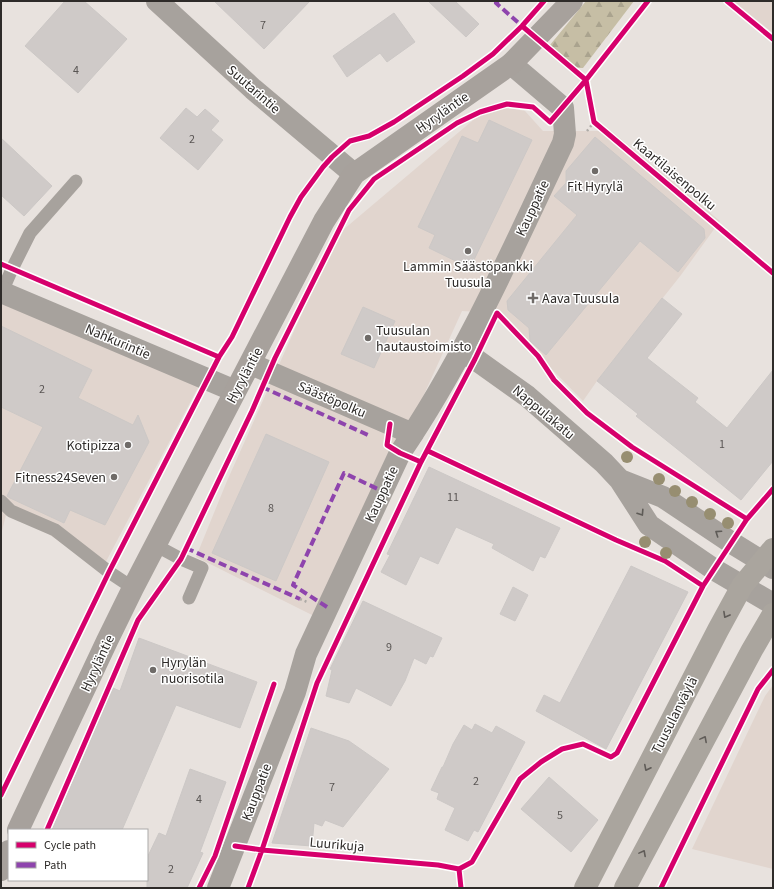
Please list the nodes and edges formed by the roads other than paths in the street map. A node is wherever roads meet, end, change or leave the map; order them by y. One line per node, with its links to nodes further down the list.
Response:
1 (157, 1): 4 (street, Suutarintie)
2 (572, 1): 3 (street, Hyryläntie)
3 (511, 64): 4 (street, Hyryläntie); 7 (street, Kauppatie)
4 (354, 174): 8 (street, Hyryläntie)
5 (76, 181): 6 (lane)
6 (1, 292): 9 (street, Nahkurintie)
7 (462, 353): 10 (street, Kauppatie); 11 (street, Nappulakatu)
8 (251, 364): 9 (street, Hyryläntie); 10 (street, Säästöpolku)
9 (235, 391): 13 (street, Hyryläntie)
10 (413, 434): 23 (street, Kauppatie)
11 (620, 480): 14 (street, Nappulakatu, one-way to 11); 15 (street, Nappulakatu, one-way to 15)
12 (1, 501): 16 (lane)
13 (155, 545): 16 (street, Hyryläntie); 17 (lane)
14 (770, 560): 15 (main road, Tuusulanväylä)
15 (742, 586): 18 (street, Nappulakatu); 24 (main road, Tuusulanväylä, one-way to 24)
16 (133, 588): 20 (street, Hyryläntie)
17 (189, 598)
18 (773, 604)
19 (773, 614): 25 (main road, one-way to 19)
20 (18, 829)
21 (8, 853): 22 (street)
22 (1, 870)
23 (218, 888)
24 (585, 888)
25 (625, 888)

